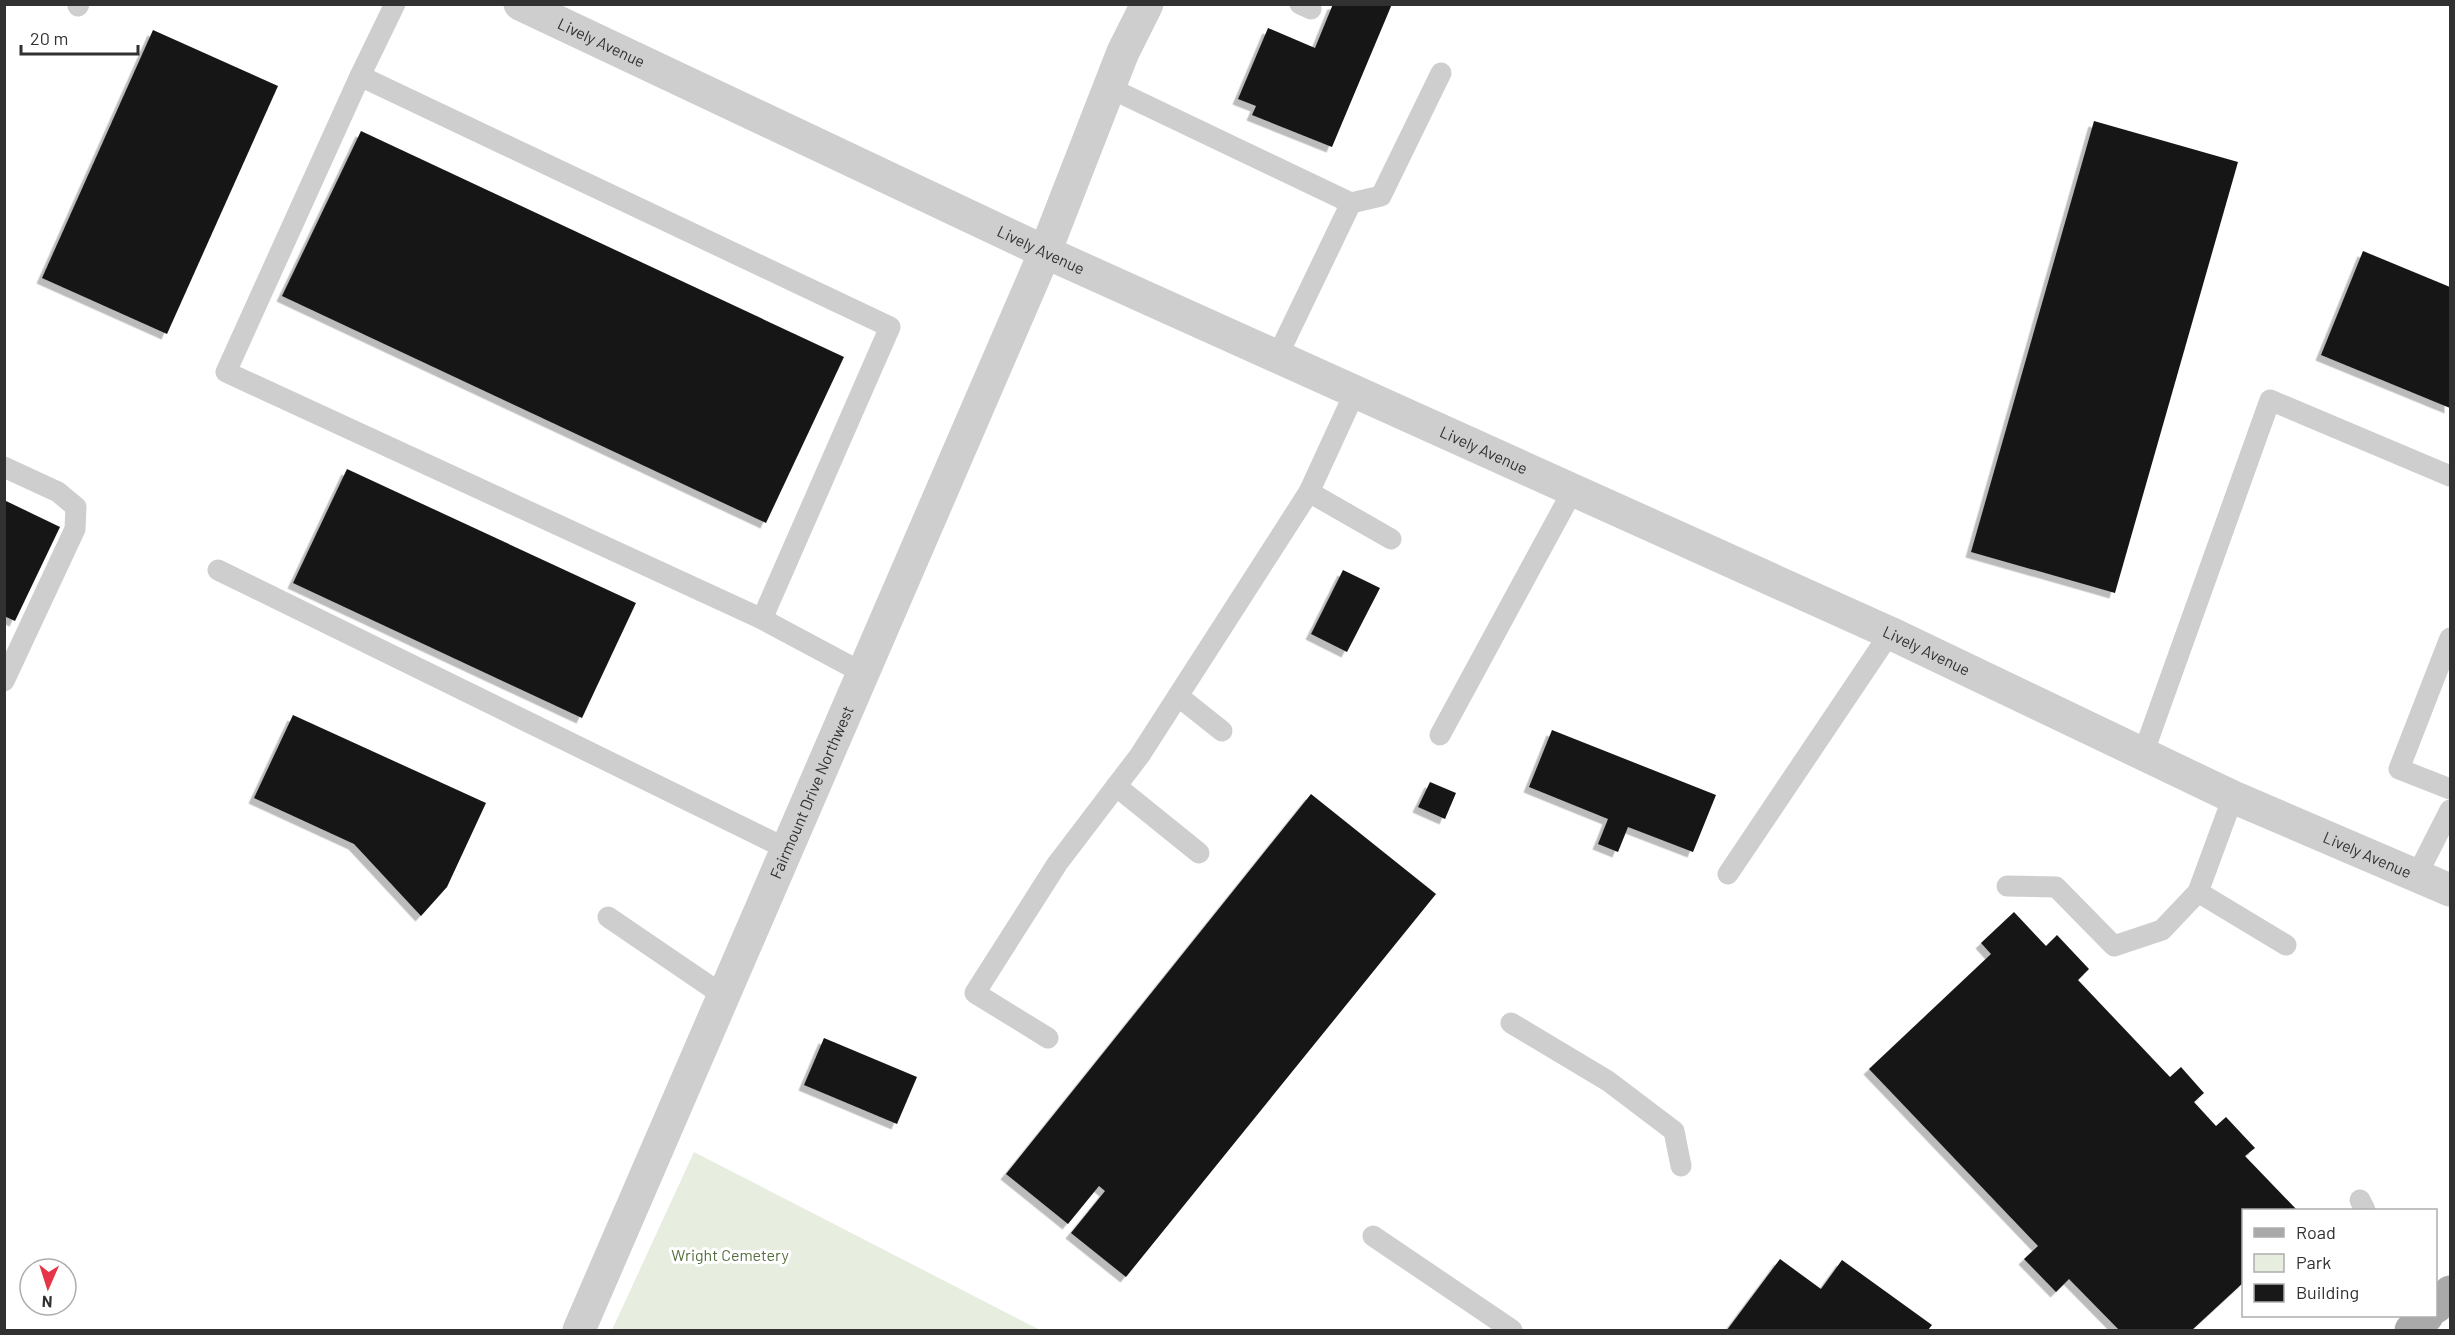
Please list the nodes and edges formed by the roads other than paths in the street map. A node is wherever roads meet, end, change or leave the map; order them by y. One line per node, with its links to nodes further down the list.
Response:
1 (395, 4): 5 (lane)
2 (520, 4): 8 (street, Lively Avenue)
3 (1147, 4): 6 (street, Fairmount Drive Northwest)
4 (1441, 73): 7 (lane)
5 (360, 76): 17 (lane); 17 (lane)
6 (1110, 88): 7 (lane); 8 (street, Fairmount Drive Northwest)
7 (1351, 204): 9 (lane)
8 (1044, 252): 9 (street, Lively Avenue); 20 (street, Fairmount Drive Northwest)
9 (1277, 357): 10 (street, Lively Avenue)
10 (1355, 392): 13 (street, Lively Avenue); 14 (lane)
11 (4, 468): 21 (lane)
12 (2451, 476): 25 (lane)
13 (1573, 490): 18 (street, Lively Avenue); 24 (lane)
14 (1309, 492): 15 (lane); 22 (lane)
15 (1391, 539)
16 (218, 570): 30 (lane)
17 (762, 619): 20 (lane)
18 (1890, 633): 25 (street, Lively Avenue); 32 (lane)
19 (2451, 638): 27 (lane)
20 (863, 673): 30 (street, Fairmount Drive Northwest)
21 (4, 681)
22 (1178, 696): 23 (lane); 26 (lane)
23 (1222, 731)
24 (1440, 735)
25 (2143, 754): 28 (street, Lively Avenue)
26 (1116, 786): 31 (lane); 41 (lane)
27 (2451, 789)
28 (2233, 797): 33 (street, Lively Avenue); 36 (lane)
29 (2451, 810): 33 (lane)
30 (787, 849): 39 (street, Fairmount Drive Northwest)
31 (1198, 854)
32 (1728, 874)
33 (2417, 875): 35 (street, Lively Avenue)
34 (2007, 886): 36 (lane)
35 (2451, 891)
36 (2198, 892): 38 (lane)
37 (608, 917): 39 (lane)
38 (2286, 945)
39 (723, 996): 45 (street, Fairmount Drive Northwest)
40 (1511, 1023): 42 (lane)
41 (1048, 1038)
42 (1681, 1166)
43 (1373, 1236): 46 (lane)
44 (2424, 1317): 47 (main road)
45 (579, 1330)
46 (1512, 1330)
47 (2411, 1330)

